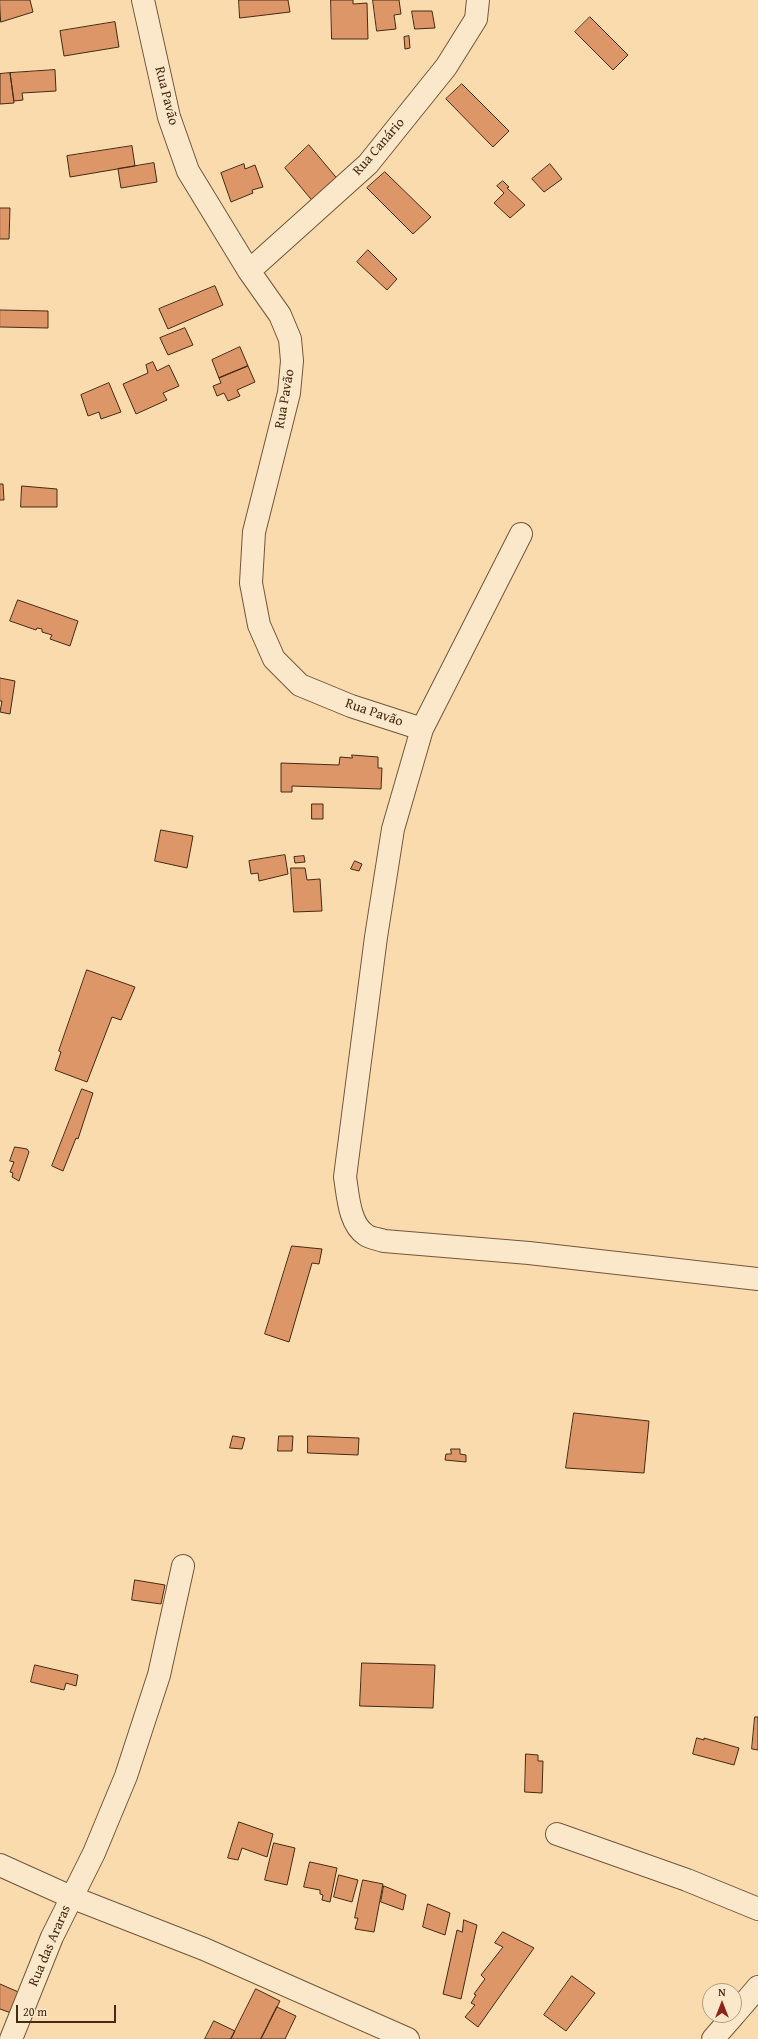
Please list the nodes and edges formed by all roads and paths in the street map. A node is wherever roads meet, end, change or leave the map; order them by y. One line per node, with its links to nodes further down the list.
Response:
1 (143, 0): 3 (street, Rua Pavão)
2 (478, 0): 3 (street, Rua Canário)
3 (249, 271): 5 (street, Rua Pavão)
4 (521, 534): 5 (street)
5 (422, 729): 6 (street)
6 (758, 1279)
7 (183, 1566): 10 (street, Rua das Araras)
8 (557, 1834): 11 (street)
9 (0, 1865): 10 (street)
10 (71, 1897): 15 (street, Rua das Araras); 16 (street)
11 (758, 1909)
12 (758, 1987): 13 (street)
13 (742, 2006)
14 (727, 2023): 17 (street)
15 (11, 2039)
16 (408, 2039)
17 (713, 2039)

